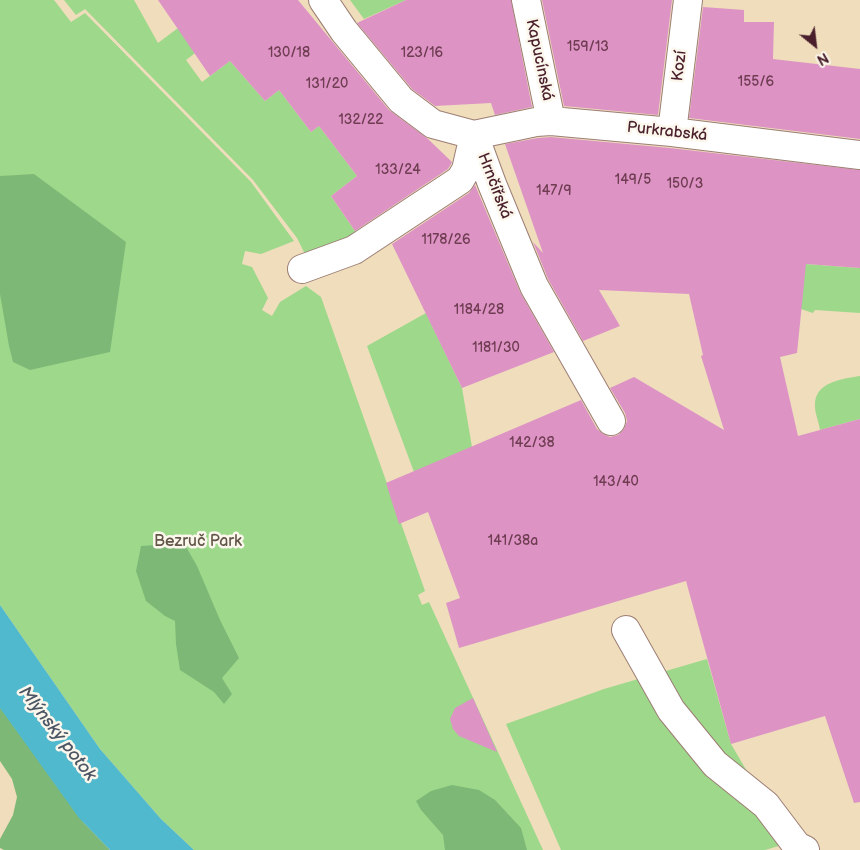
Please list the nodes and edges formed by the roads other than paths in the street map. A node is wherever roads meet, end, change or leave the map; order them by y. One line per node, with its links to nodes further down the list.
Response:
1 (323, 0): 6 (street, Hrnčířská)
2 (526, 0): 4 (street, Kapucínská)
3 (688, 0): 5 (street, Kozí)
4 (551, 121): 5 (street, Purkrabská); 6 (street, Purkrabská)
5 (672, 132): 7 (street, Purkrabská)
6 (474, 135): 8 (street); 9 (street, Hrnčířská)
7 (860, 155)
8 (302, 270)
9 (611, 421)
10 (626, 630): 11 (street)
11 (805, 850)

